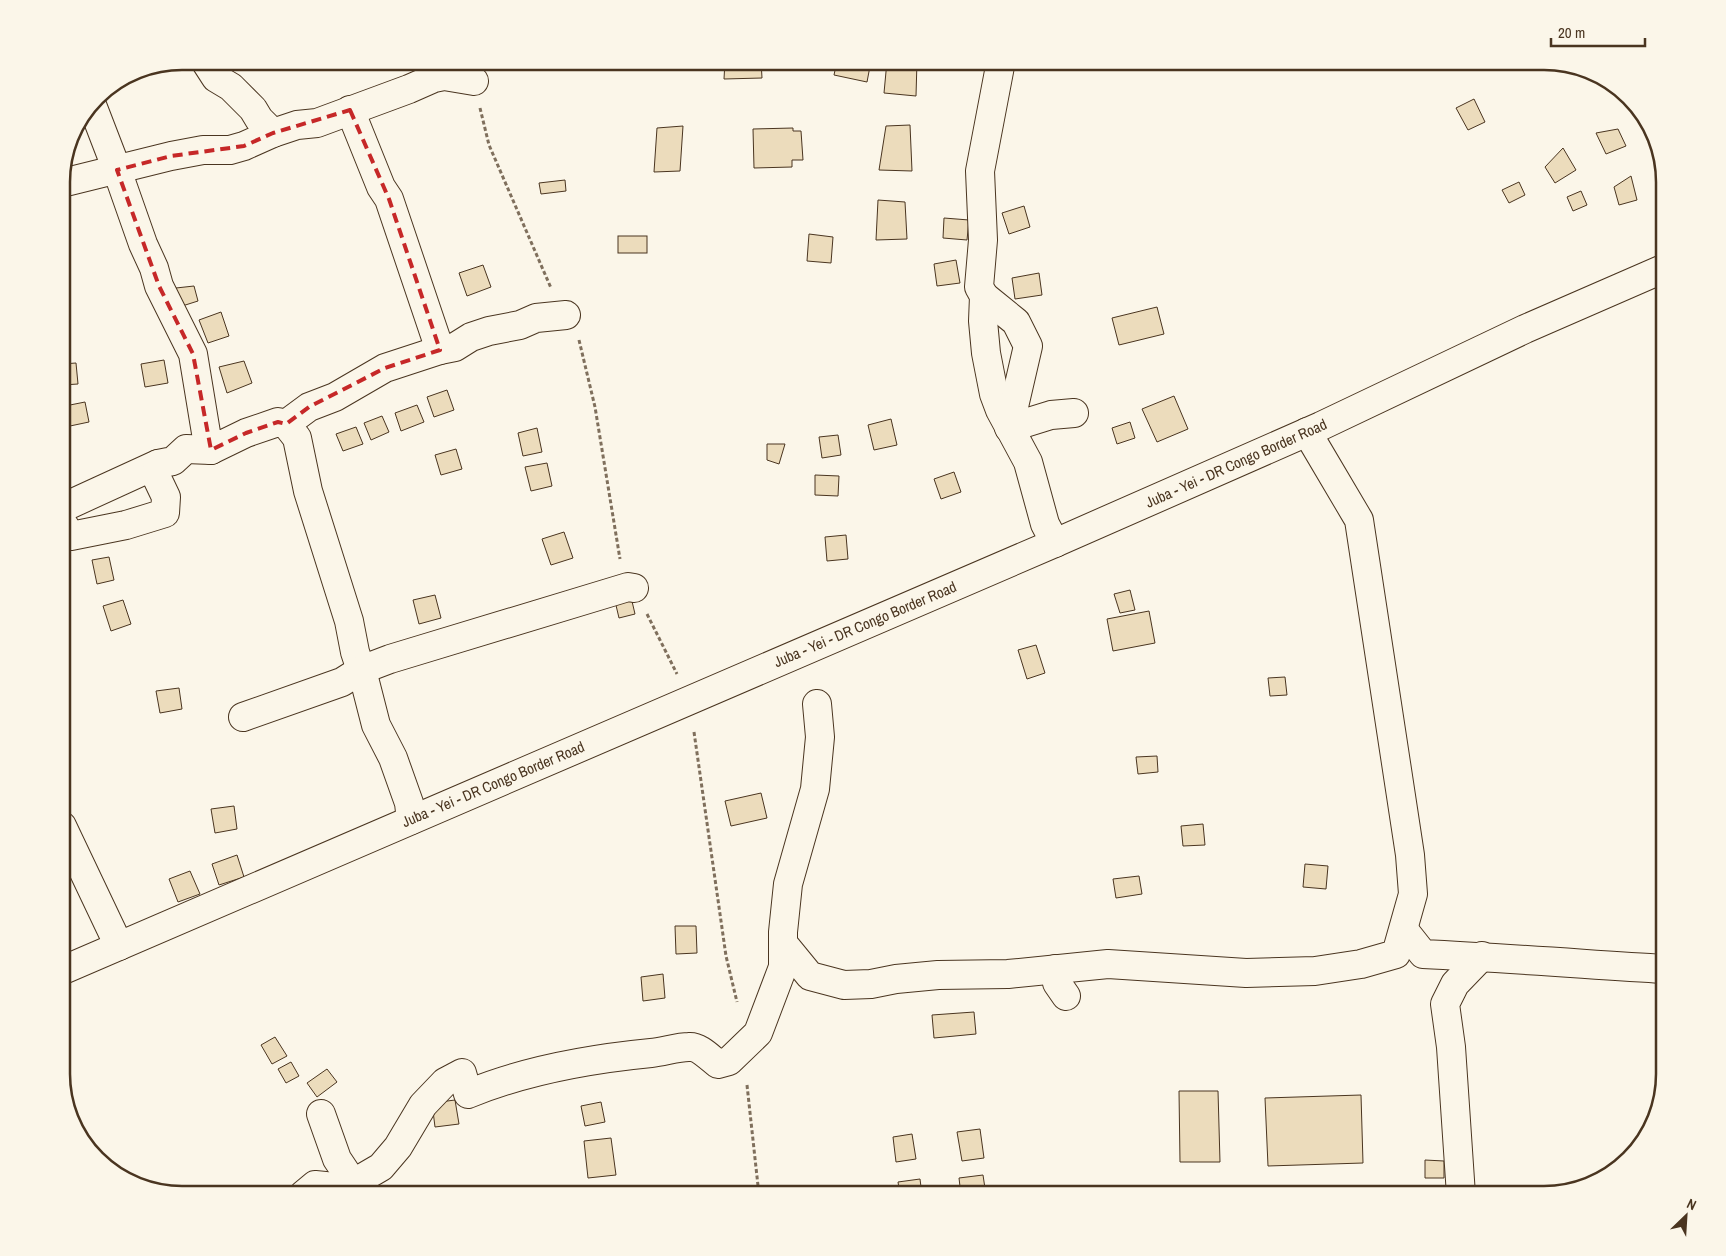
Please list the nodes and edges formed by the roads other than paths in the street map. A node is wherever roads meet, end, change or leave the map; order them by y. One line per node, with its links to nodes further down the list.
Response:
1 (211, 70): 7 (street)
2 (437, 70): 4 (street); 5 (street)
3 (999, 70): 11 (street)
4 (474, 81)
5 (350, 110): 7 (street); 13 (street)
6 (95, 112): 8 (street)
7 (273, 133): 8 (street)
8 (117, 170): 9 (street); 18 (street)
9 (70, 181)
10 (1656, 272): 17 (street, Juba - Yei - DR Congo Border Road)
11 (984, 296): 16 (street); 16 (street)
12 (566, 315): 13 (street)
13 (440, 350): 15 (street)
14 (1074, 414): 16 (street)
15 (286, 424): 18 (street); 24 (street)
16 (1009, 428): 22 (street)
17 (1306, 432): 22 (street, Juba - Yei - DR Congo Border Road); 29 (street)
18 (211, 450): 19 (street)
19 (158, 464): 20 (street); 21 (street)
20 (70, 504)
21 (70, 534)
22 (1055, 543): 27 (street, Juba - Yei - DR Congo Border Road)
23 (634, 588): 24 (street)
24 (361, 670): 26 (street); 27 (street)
25 (817, 704): 30 (street)
26 (243, 717)
27 (411, 820): 31 (street, Juba - Yei - DR Congo Border Road)
28 (70, 843): 31 (street)
29 (1404, 930): 32 (street); 34 (street)
30 (783, 943): 36 (street); 37 (street)
31 (120, 946): 33 (street, Juba - Yei - DR Congo Border Road)
32 (1482, 956): 35 (street); 42 (street)
33 (70, 968)
34 (1055, 969): 36 (street); 38 (street)
35 (1656, 969)
36 (826, 980): 37 (street)
37 (775, 986): 40 (street)
38 (1066, 996)
39 (321, 1114): 40 (street)
40 (352, 1183): 41 (street)
41 (348, 1186)
42 (1460, 1186)

